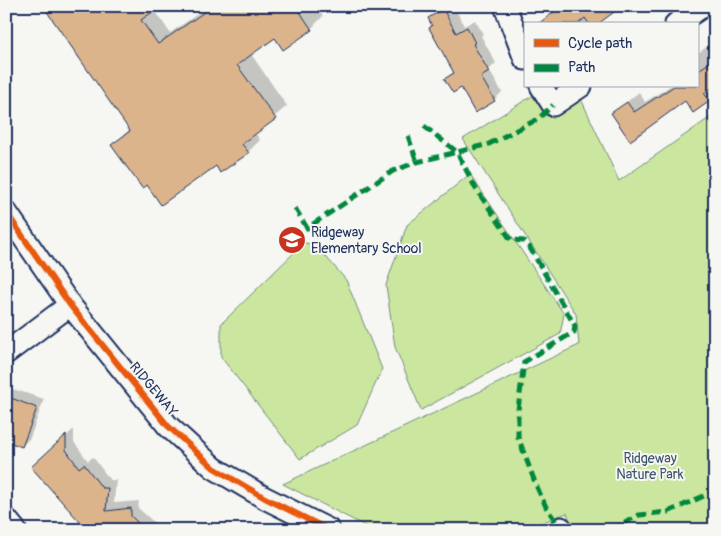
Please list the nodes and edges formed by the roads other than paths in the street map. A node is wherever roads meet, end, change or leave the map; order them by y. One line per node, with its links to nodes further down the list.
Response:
1 (505, 6): 4 (street)
2 (703, 6): 3 (street)
3 (679, 22)
4 (524, 56)
5 (542, 88): 6 (street)
6 (578, 88)
7 (6, 212): 8 (street, RIDGEWAY)
8 (70, 305): 9 (street); 12 (street, RIDGEWAY)
9 (6, 353)
10 (6, 518): 11 (street)
11 (14, 530)
12 (329, 530)

